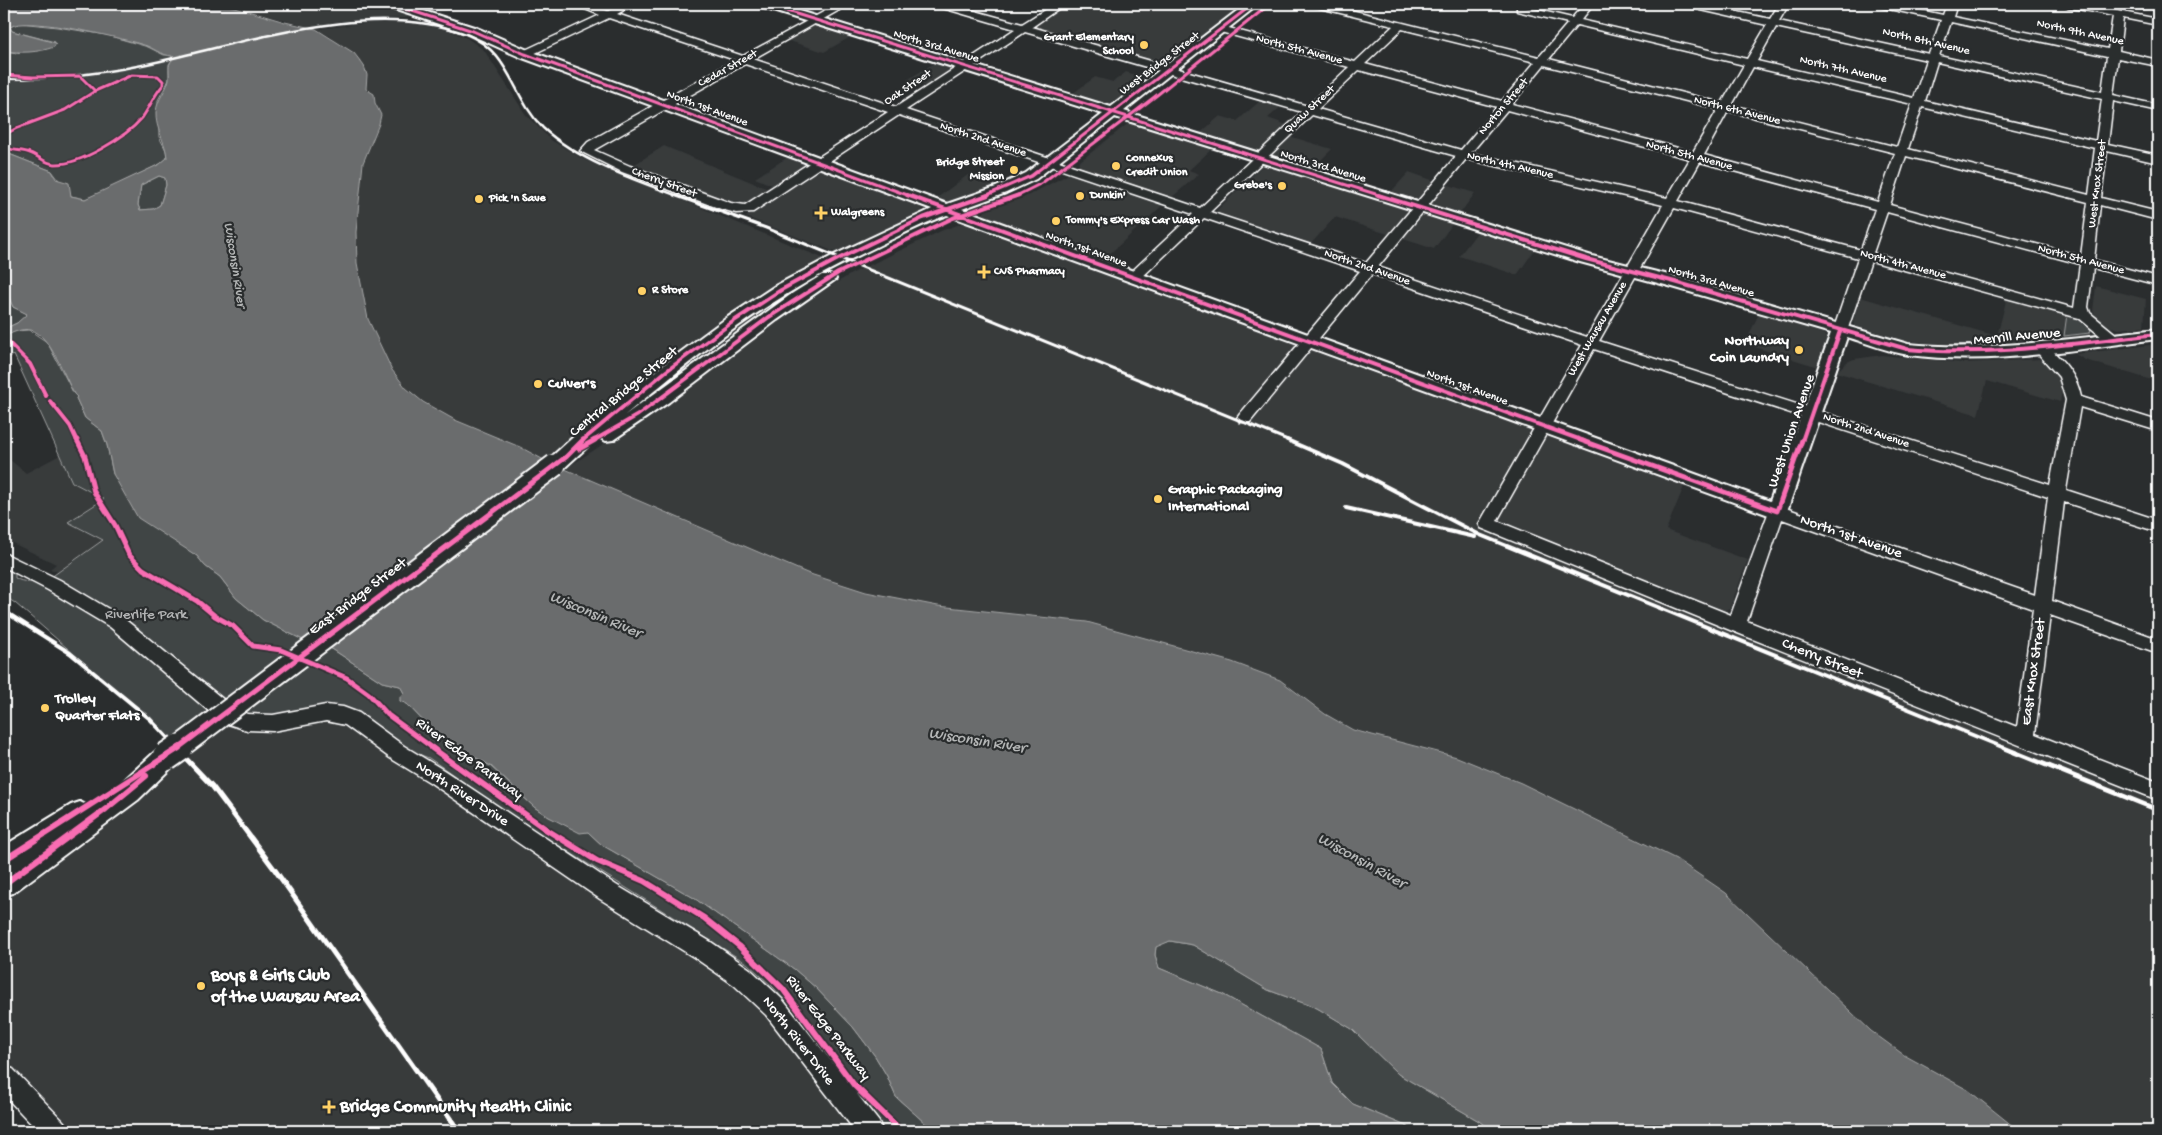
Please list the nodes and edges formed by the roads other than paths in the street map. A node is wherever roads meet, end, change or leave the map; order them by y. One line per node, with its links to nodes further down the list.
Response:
1 (578, 4): 18 (street, North 2nd Avenue)
2 (630, 4): 18 (street)
3 (764, 4): 21 (main road, North 3rd Avenue)
4 (845, 4): 21 (street, Cedar Street)
5 (940, 4): 26 (street, North 4th Avenue)
6 (1060, 4): 26 (street, Oak Street)
7 (1253, 4): 27 (main road, West Bridge Street)
8 (1270, 4): 27 (main road, West Bridge Street)
9 (1316, 4): 25 (street, North 6th Avenue)
10 (1589, 4): 22 (street, Norton Street)
11 (1688, 4): 24 (street, North 8th Avenue)
12 (1784, 4): 24 (street, West Wausau Avenue)
13 (1879, 4): 20 (street, North 9th Avenue)
14 (1952, 4): 20 (street)
15 (2068, 4): 19 (street)
16 (402, 5): 29 (main road, North 1st Avenue)
17 (1521, 9): 22 (street, North 7th Avenue)
18 (608, 14): 29 (street); 31 (street, North 2nd Avenue)
19 (2118, 14): 23 (street); 28 (street, West Knox Street)
20 (1947, 18): 28 (street, North 9th Avenue); 30 (street)
21 (816, 20): 31 (street, Cedar Street); 35 (main road, North 3rd Avenue)
22 (1575, 22): 32 (street, Norton Street); 33 (street, North 7th Avenue)
23 (2158, 22)
24 (1773, 23): 30 (street, North 8th Avenue); 33 (street, West Wausau Avenue)
25 (1400, 25): 32 (street, North 6th Avenue); 36 (street, Quaw Street)
26 (1024, 28): 35 (street, Oak Street); 37 (street, North 4th Avenue)
27 (1228, 31): 36 (street, North 5th Avenue); 37 (main road, West Bridge Street)
28 (2114, 53): 34 (street, North 9th Avenue); 38 (street, West Knox Street)
29 (525, 54): 40 (main road, North 1st Avenue)
30 (1933, 58): 38 (street, North 8th Avenue); 39 (street)
31 (744, 60): 40 (street, Cedar Street); 44 (street, North 2nd Avenue)
32 (1542, 62): 41 (street, Norton Street); 42 (street, North 6th Avenue)
33 (1750, 63): 39 (street, North 7th Avenue); 42 (street, West Wausau Avenue)
34 (2158, 63)
35 (966, 66): 44 (street, Oak Street); 46 (main road, North 3rd Avenue)
36 (1357, 66): 41 (street, North 5th Avenue); 45 (street, Quaw Street)
37 (1177, 72): 45 (street, North 4th Avenue); 46 (main road, West Bridge Street)
38 (2108, 97): 43 (street, North 8th Avenue); 47 (street, West Knox Street)
39 (1918, 102): 47 (street, North 7th Avenue); 49 (street)
40 (664, 104): 48 (street, Cedar Street); 54 (main road, North 1st Avenue)
41 (1504, 106): 50 (street, Norton Street); 52 (street, North 5th Avenue)
42 (1724, 108): 49 (street, North 6th Avenue); 52 (street, West Wausau Avenue)
43 (2158, 108)
44 (898, 111): 54 (street, Oak Street); 55 (street, North 2nd Avenue)
45 (1309, 111): 50 (street, North 4th Avenue); 51 (street, Quaw Street)
46 (1121, 114): 51 (main road, North 3rd Avenue); 55 (main road, West Bridge Street); 56 (main road, West Bridge Street)
47 (2102, 146): 53 (street, North 7th Avenue); 57 (street, West Knox Street)
48 (586, 151): 61 (street, Cherry Street)
49 (1901, 152): 57 (street, North 6th Avenue); 60 (street)
50 (1464, 155): 58 (street, North 4th Avenue); 59 (street, Norton Street)
51 (1260, 157): 59 (main road, North 3rd Avenue); 63 (street, Quaw Street)
52 (1696, 158): 58 (street, West Wausau Avenue); 60 (street, North 5th Avenue)
53 (2158, 159)
54 (821, 162): 61 (street, Oak Street); 62 (main road, North 1st Avenue)
55 (1049, 162): 56 (street, North 2nd Avenue); 62 (main road, West Bridge Street)
56 (1064, 167): 62 (main road, West Bridge Street); 63 (street, North 2nd Avenue)
57 (2096, 200): 64 (street, North 6th Avenue); 67 (street, West Knox Street)
58 (1670, 203): 65 (street, North 4th Avenue); 69 (street, West Wausau Avenue)
59 (1420, 207): 68 (street, Norton Street); 69 (main road, North 3rd Avenue)
60 (1882, 208): 65 (street); 67 (street, North 5th Avenue)
61 (744, 210)
62 (954, 212): 66 (main road, West Bridge Street); 70 (main road, North 1st Avenue)
63 (1202, 213): 68 (street, North 2nd Avenue); 70 (street, Quaw Street)
64 (2158, 216)
65 (1866, 255): 72 (street, North 4th Avenue); 73 (street)
66 (846, 262): 87 (main road, Central Bridge Street)
67 (2088, 262): 71 (street, North 5th Avenue); 72 (street, West Knox Street)
68 (1369, 268): 76 (street, Norton Street); 78 (street, North 2nd Avenue)
69 (1632, 271): 73 (main road, North 3rd Avenue); 78 (street, West Wausau Avenue)
70 (1133, 278): 76 (main road, North 1st Avenue)
71 (2158, 281)
72 (2084, 315): 75 (street)
73 (1840, 331): 77 (main road, North 3rd Avenue); 81 (main road, West Union Avenue)
74 (2158, 334): 75 (main road, Merrill Avenue)
75 (2113, 339): 79 (main road, Merrill Avenue)
76 (1310, 342): 84 (street, Norton Street); 85 (main road, North 1st Avenue)
77 (1879, 342): 80 (main road, Merrill Avenue)
78 (1590, 343): 83 (street, North 2nd Avenue); 85 (street, West Wausau Avenue)
79 (2041, 348): 80 (main road, Merrill Avenue); 82 (street)
80 (1907, 349): 81 (main road)
81 (1830, 359): 83 (main road, West Union Avenue)
82 (2074, 400): 86 (street); 88 (street)
83 (1812, 414): 88 (street, North 2nd Avenue); 89 (main road, West Union Avenue)
84 (1245, 418)
85 (1543, 426): 89 (main road, North 1st Avenue); 90 (street, West Wausau Avenue)
86 (2158, 426)
87 (566, 456): 97 (main road, East Bridge Street, bridge)
88 (2057, 492): 91 (street, North 2nd Avenue); 93 (street)
89 (1777, 511): 93 (street, North 1st Avenue); 94 (street)
90 (1487, 524): 94 (street, Cherry Street)
91 (2158, 526)
92 (4, 559): 103 (street, North River Drive)
93 (2043, 605): 95 (street, North 1st Avenue); 96 (street, East Knox Street)
94 (1736, 624): 96 (street, Cherry Street)
95 (2158, 646)
96 (2024, 738): 98 (street, Cherry Street)
97 (166, 757): 99 (main road, East Bridge Street); 100 (main road, East Bridge Street)
98 (2158, 791)
99 (4, 860)
100 (4, 884)
101 (4, 1078): 102 (street)
102 (55, 1131)
103 (870, 1131)

